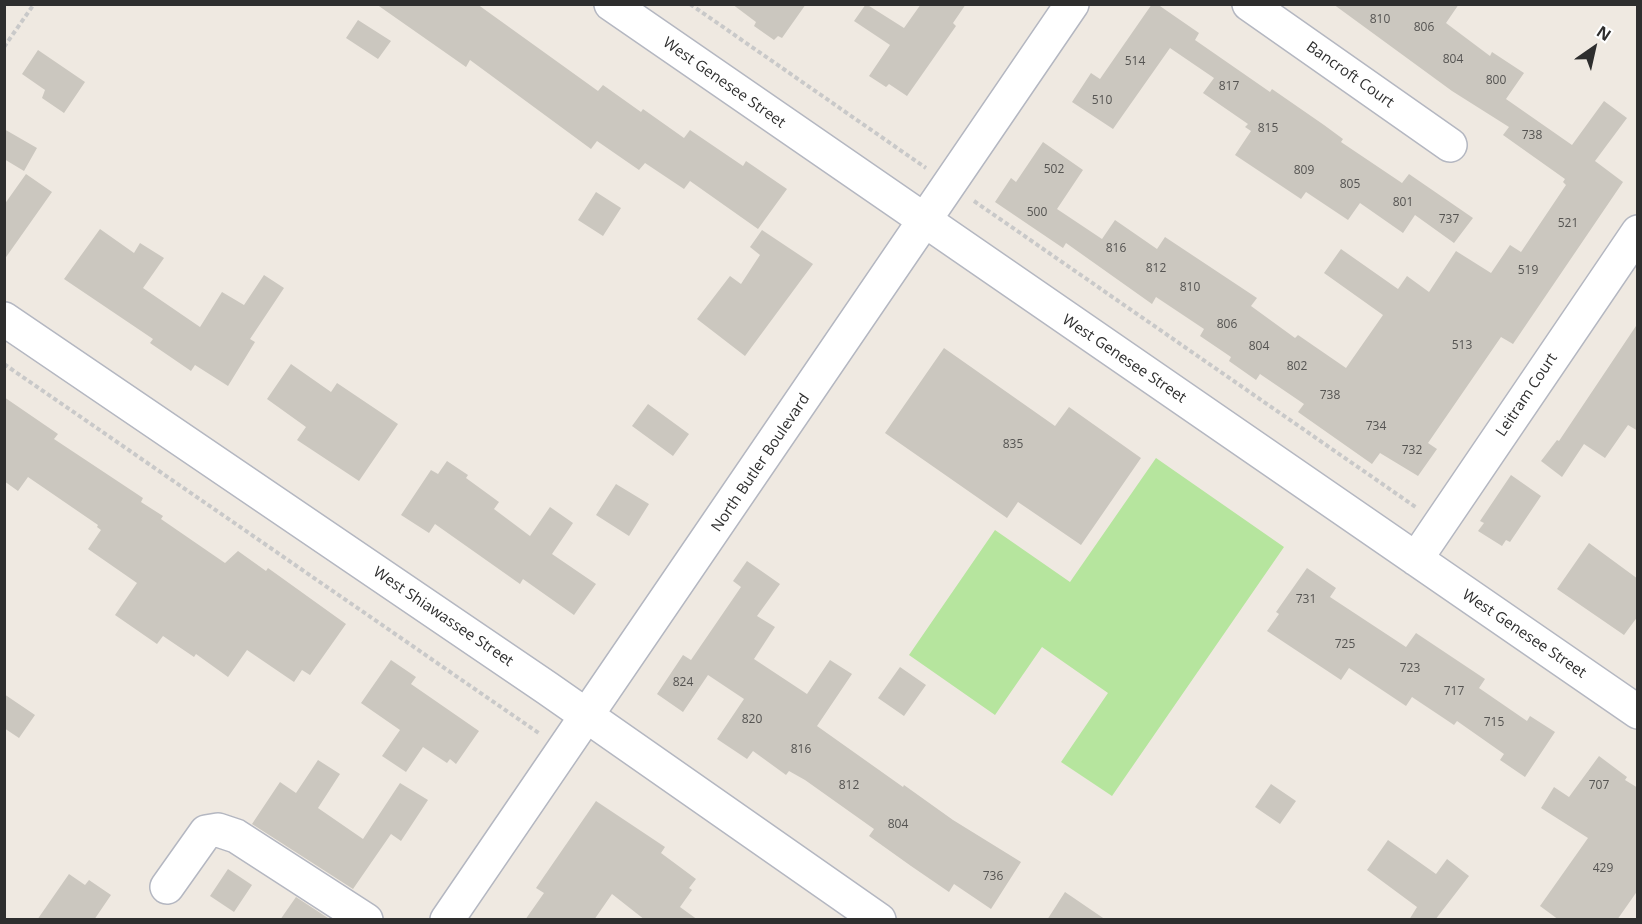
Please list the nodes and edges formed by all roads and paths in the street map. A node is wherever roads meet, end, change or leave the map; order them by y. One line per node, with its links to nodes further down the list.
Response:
1 (34, 4): 6 (path)
2 (611, 4): 9 (street, West Genesee Street)
3 (690, 4): 8 (path)
4 (1072, 4): 8 (street, North Butler Boulevard)
5 (1249, 4): 7 (street, Bancroft Court)
6 (4, 47)
7 (1450, 145)
8 (950, 184): 9 (street, North Butler Boulevard); 13 (path)
9 (924, 222): 14 (street, West Genesee Street); 16 (street, North Butler Boulevard)
10 (1638, 232): 13 (street, Leitram Court)
11 (4, 319): 16 (street, West Shiawassee Street)
12 (4, 364): 17 (path)
13 (1439, 524): 14 (street, Leitram Court)
14 (1416, 559): 15 (street, West Genesee Street)
15 (1638, 712)
16 (588, 716): 17 (street, North Butler Boulevard); 21 (street, West Shiawassee Street)
17 (564, 751): 20 (street, North Butler Boulevard)
18 (167, 887): 19 (street)
19 (366, 920)
20 (447, 920)
21 (879, 920)

